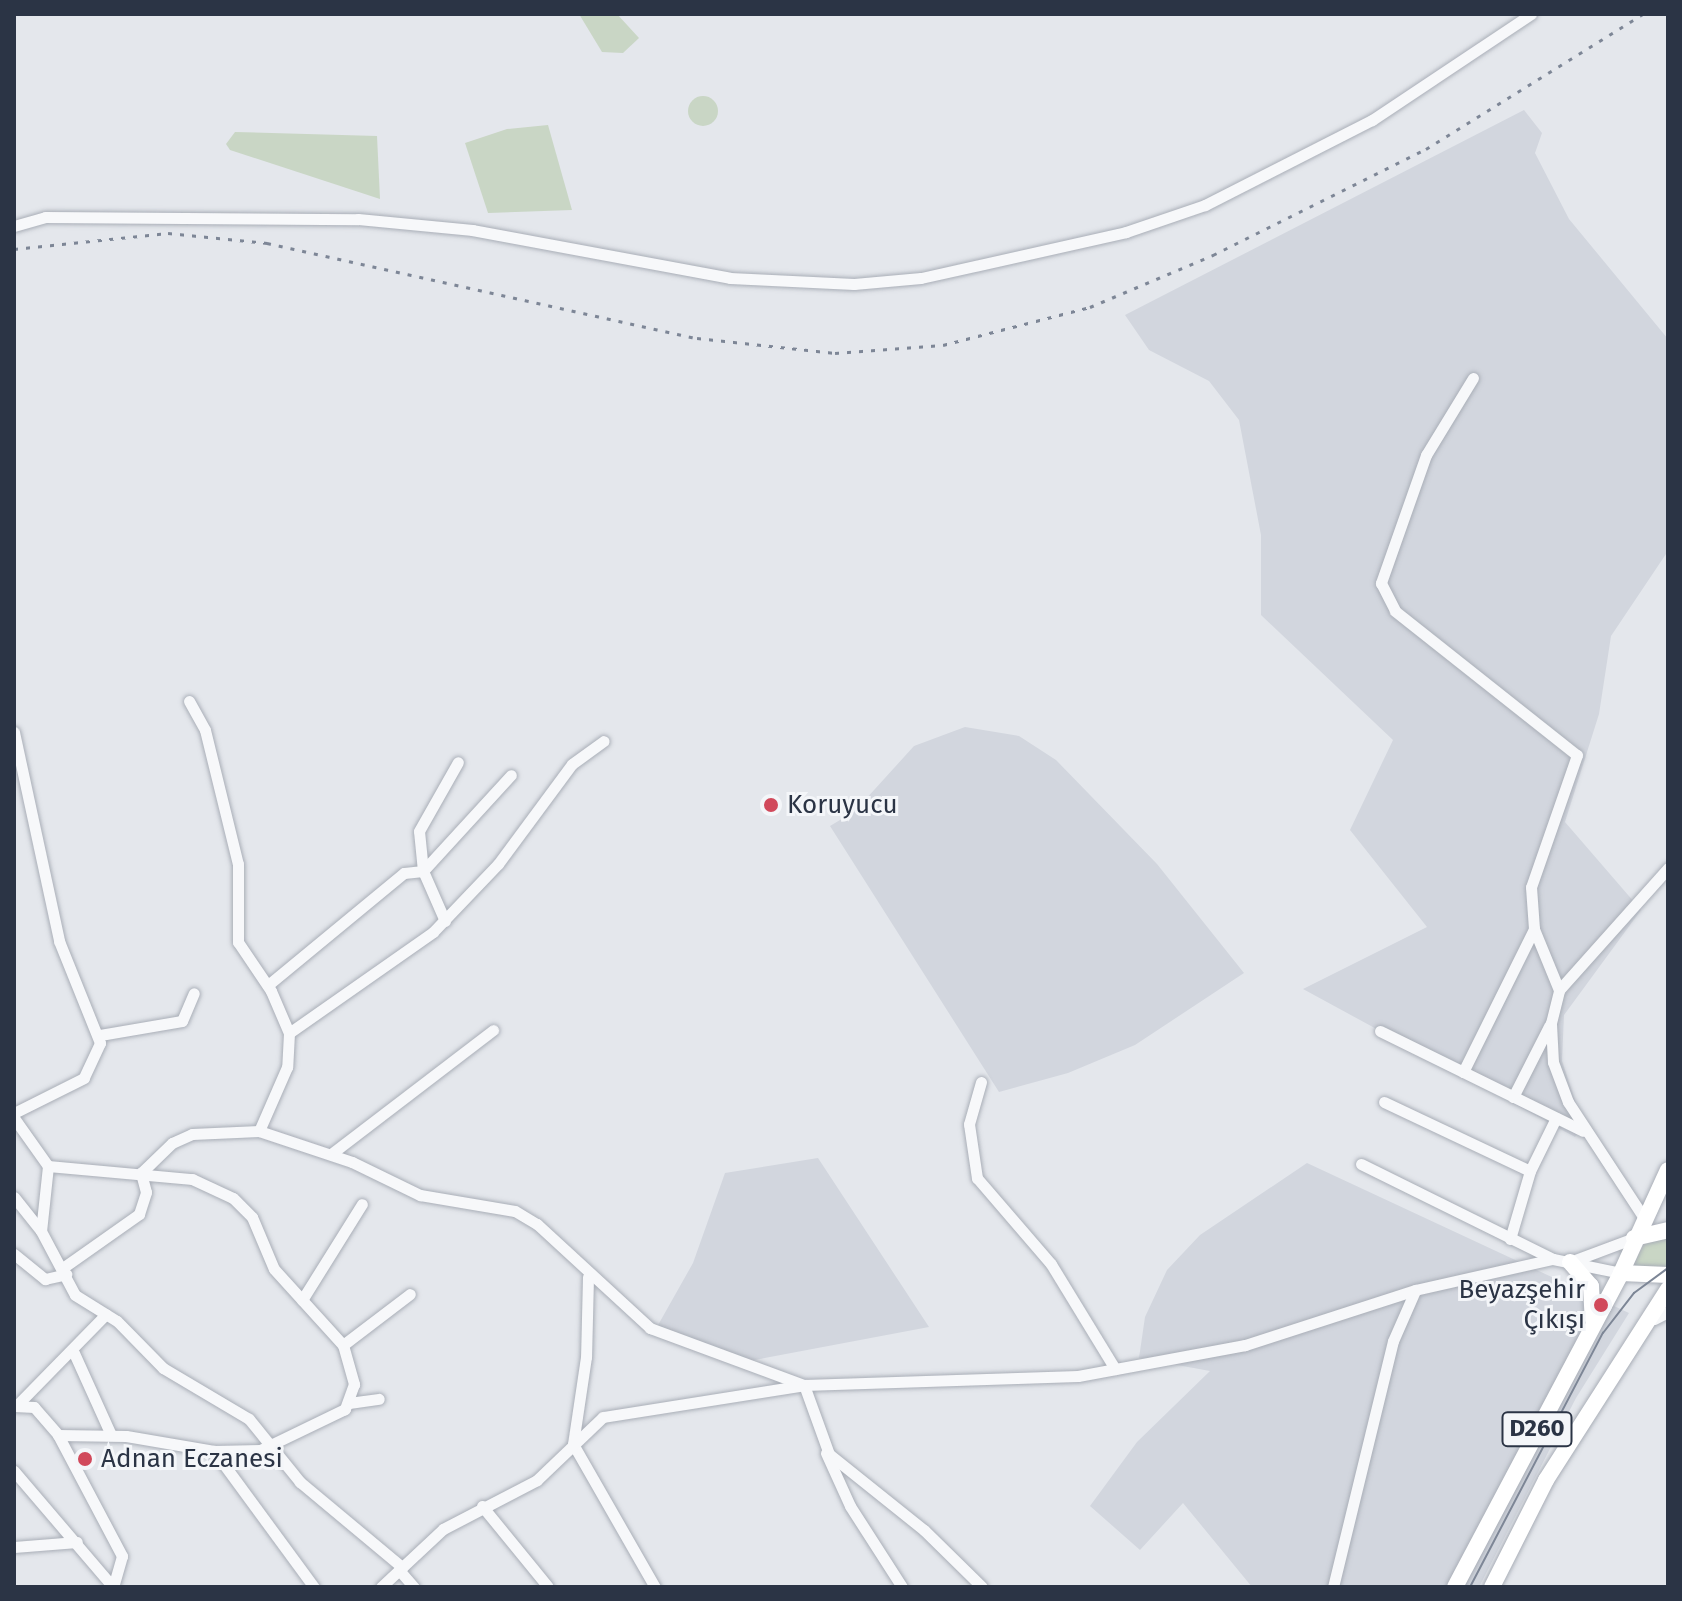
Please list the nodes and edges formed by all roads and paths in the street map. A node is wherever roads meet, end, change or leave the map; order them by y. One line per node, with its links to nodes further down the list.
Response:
1 (1531, 14): 2 (street)
2 (14, 226)
3 (1473, 378): 13 (street)
4 (189, 701): 14 (street)
5 (14, 732): 7 (street)
6 (604, 741): 12 (street)
7 (18, 761): 21 (street)
8 (458, 762): 11 (street)
9 (511, 775): 11 (street)
10 (1668, 868): 15 (street)
11 (423, 871): 12 (street); 14 (street)
12 (445, 921): 20 (street)
13 (1534, 929): 15 (street); 22 (street)
14 (268, 985): 20 (street)
15 (1559, 990): 17 (street)
16 (194, 993): 21 (street)
17 (1552, 1019): 24 (street); 29 (street)
18 (493, 1030): 30 (street)
19 (1380, 1031): 22 (street)
20 (289, 1033): 28 (street)
21 (100, 1035): 26 (street)
22 (1463, 1072): 24 (street)
23 (981, 1082): 58 (street)
24 (1513, 1097): 27 (street)
25 (1384, 1102): 34 (street)
26 (14, 1116): 32 (street)
27 (1556, 1118): 29 (street); 34 (street)
28 (259, 1131): 30 (street); 35 (street)
29 (1583, 1131): 38 (street)
30 (331, 1154): 48 (street)
31 (1361, 1164): 42 (street)
32 (48, 1166): 35 (street); 40 (street)
33 (1668, 1170): 38 (highway)
34 (1530, 1171): 42 (street)
35 (141, 1173): 45 (street); 52 (street)
36 (14, 1197): 40 (street)
37 (362, 1204): 52 (street)
38 (1644, 1218): 41 (highway)
39 (1668, 1230): 41 (highway)
40 (41, 1231): 45 (street)
41 (1634, 1238): 44 (street); 46 (highway)
42 (1510, 1239): 44 (street)
43 (14, 1254): 45 (street)
44 (1561, 1261): 46 (street); 50 (street); 55 (highway)
45 (65, 1271): 53 (street)
46 (1621, 1273): 47 (highway); 55 (highway, D260)
47 (1668, 1275)
48 (588, 1277): 59 (street); 65 (street)
49 (1668, 1289): 54 (highway, D260)
50 (1415, 1290): 58 (street); 82 (street)
51 (410, 1294): 56 (street)
52 (302, 1300): 56 (street)
53 (106, 1314): 57 (street); 66 (street)
54 (1661, 1316): 84 (highway, D260)
55 (1593, 1322): 83 (highway, D260)
56 (343, 1345): 61 (street)
57 (74, 1353): 62 (street); 64 (street)
58 (1115, 1369): 59 (street)
59 (804, 1385): 65 (street); 67 (street)
60 (379, 1399): 61 (street)
61 (349, 1403): 66 (street)
62 (16, 1405): 63 (street)
63 (58, 1435): 64 (street); 74 (street)
64 (111, 1435): 68 (street)
65 (573, 1444): 70 (street); 79 (street)
66 (274, 1446): 68 (street); 73 (street)
67 (825, 1448): 80 (street); 81 (street)
68 (214, 1451): 75 (street)
69 (14, 1471): 71 (street)
70 (482, 1506): 73 (street); 78 (street)
71 (77, 1542): 72 (street); 74 (street)
72 (14, 1547)
73 (401, 1569): 76 (street); 77 (street)
74 (113, 1587)
75 (314, 1587)
76 (381, 1587)
77 (414, 1587)
78 (548, 1587)
79 (655, 1587)
80 (902, 1587)
81 (982, 1587)
82 (1333, 1587)
83 (1455, 1587)
84 (1492, 1587)

